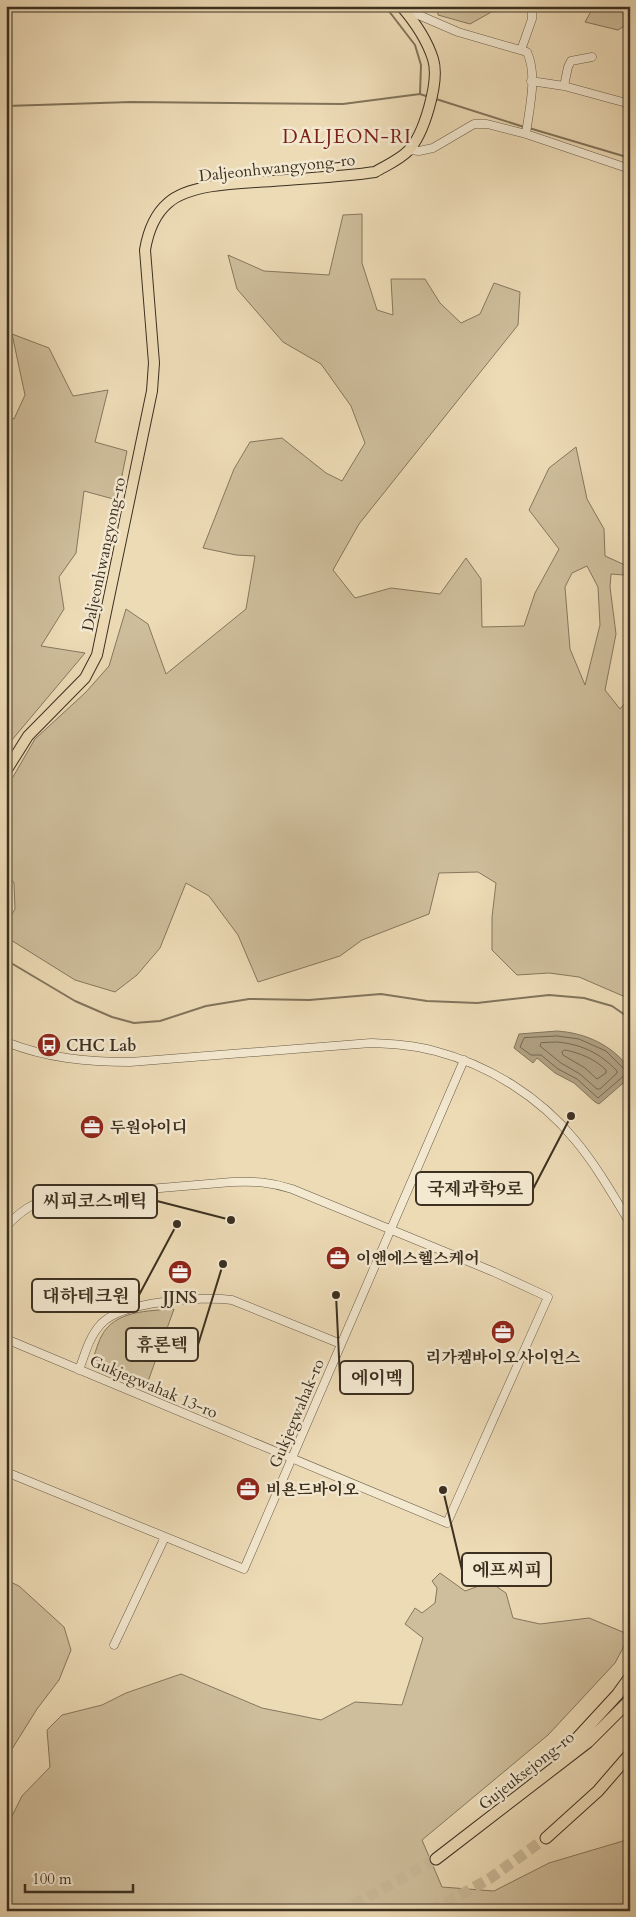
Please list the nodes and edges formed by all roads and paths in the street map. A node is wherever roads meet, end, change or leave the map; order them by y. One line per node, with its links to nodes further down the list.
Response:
1 (532, 6): 3 (street)
2 (402, 7): 3 (street); 9 (main road, Daljeonhwangyong-ro)
3 (521, 50): 5 (street)
4 (592, 58): 6 (street)
5 (532, 81): 6 (street); 8 (street)
6 (564, 86): 7 (street)
7 (630, 104)
8 (526, 134): 9 (street); 10 (street)
9 (409, 150): 11 (main road, Daljeonhwangyong-ro)
10 (630, 169)
11 (6, 771)
12 (6, 1042): 13 (street)
13 (464, 1060): 14 (street); 16 (street, Gukjegwahak-ro)
14 (630, 1223)
15 (6, 1227): 16 (street)
16 (390, 1230): 18 (street, Gukjegwahak-ro); 20 (street, Gukjegwahak 13-ro)
17 (6, 1339): 19 (street, Gukjegwahak 13-ro)
18 (341, 1344): 19 (street); 20 (street, Gukjegwahak-ro)
19 (79, 1370): 20 (street, Gukjegwahak 13-ro)
20 (292, 1458): 22 (street, Gukjegwahak-ro)
21 (6, 1472): 22 (street, Gukjegwahak-ro)
22 (165, 1537): 23 (street)
23 (114, 1645)
24 (630, 1677): 28 (highway)
25 (630, 1700): 28 (highway, Gujeuksejong-ro)
26 (630, 1754): 29 (highway)
27 (630, 1764): 29 (highway)
28 (541, 1779): 31 (highway, Gujeuksejong-ro)
29 (598, 1790): 30 (highway)
30 (546, 1838)
31 (436, 1859)

